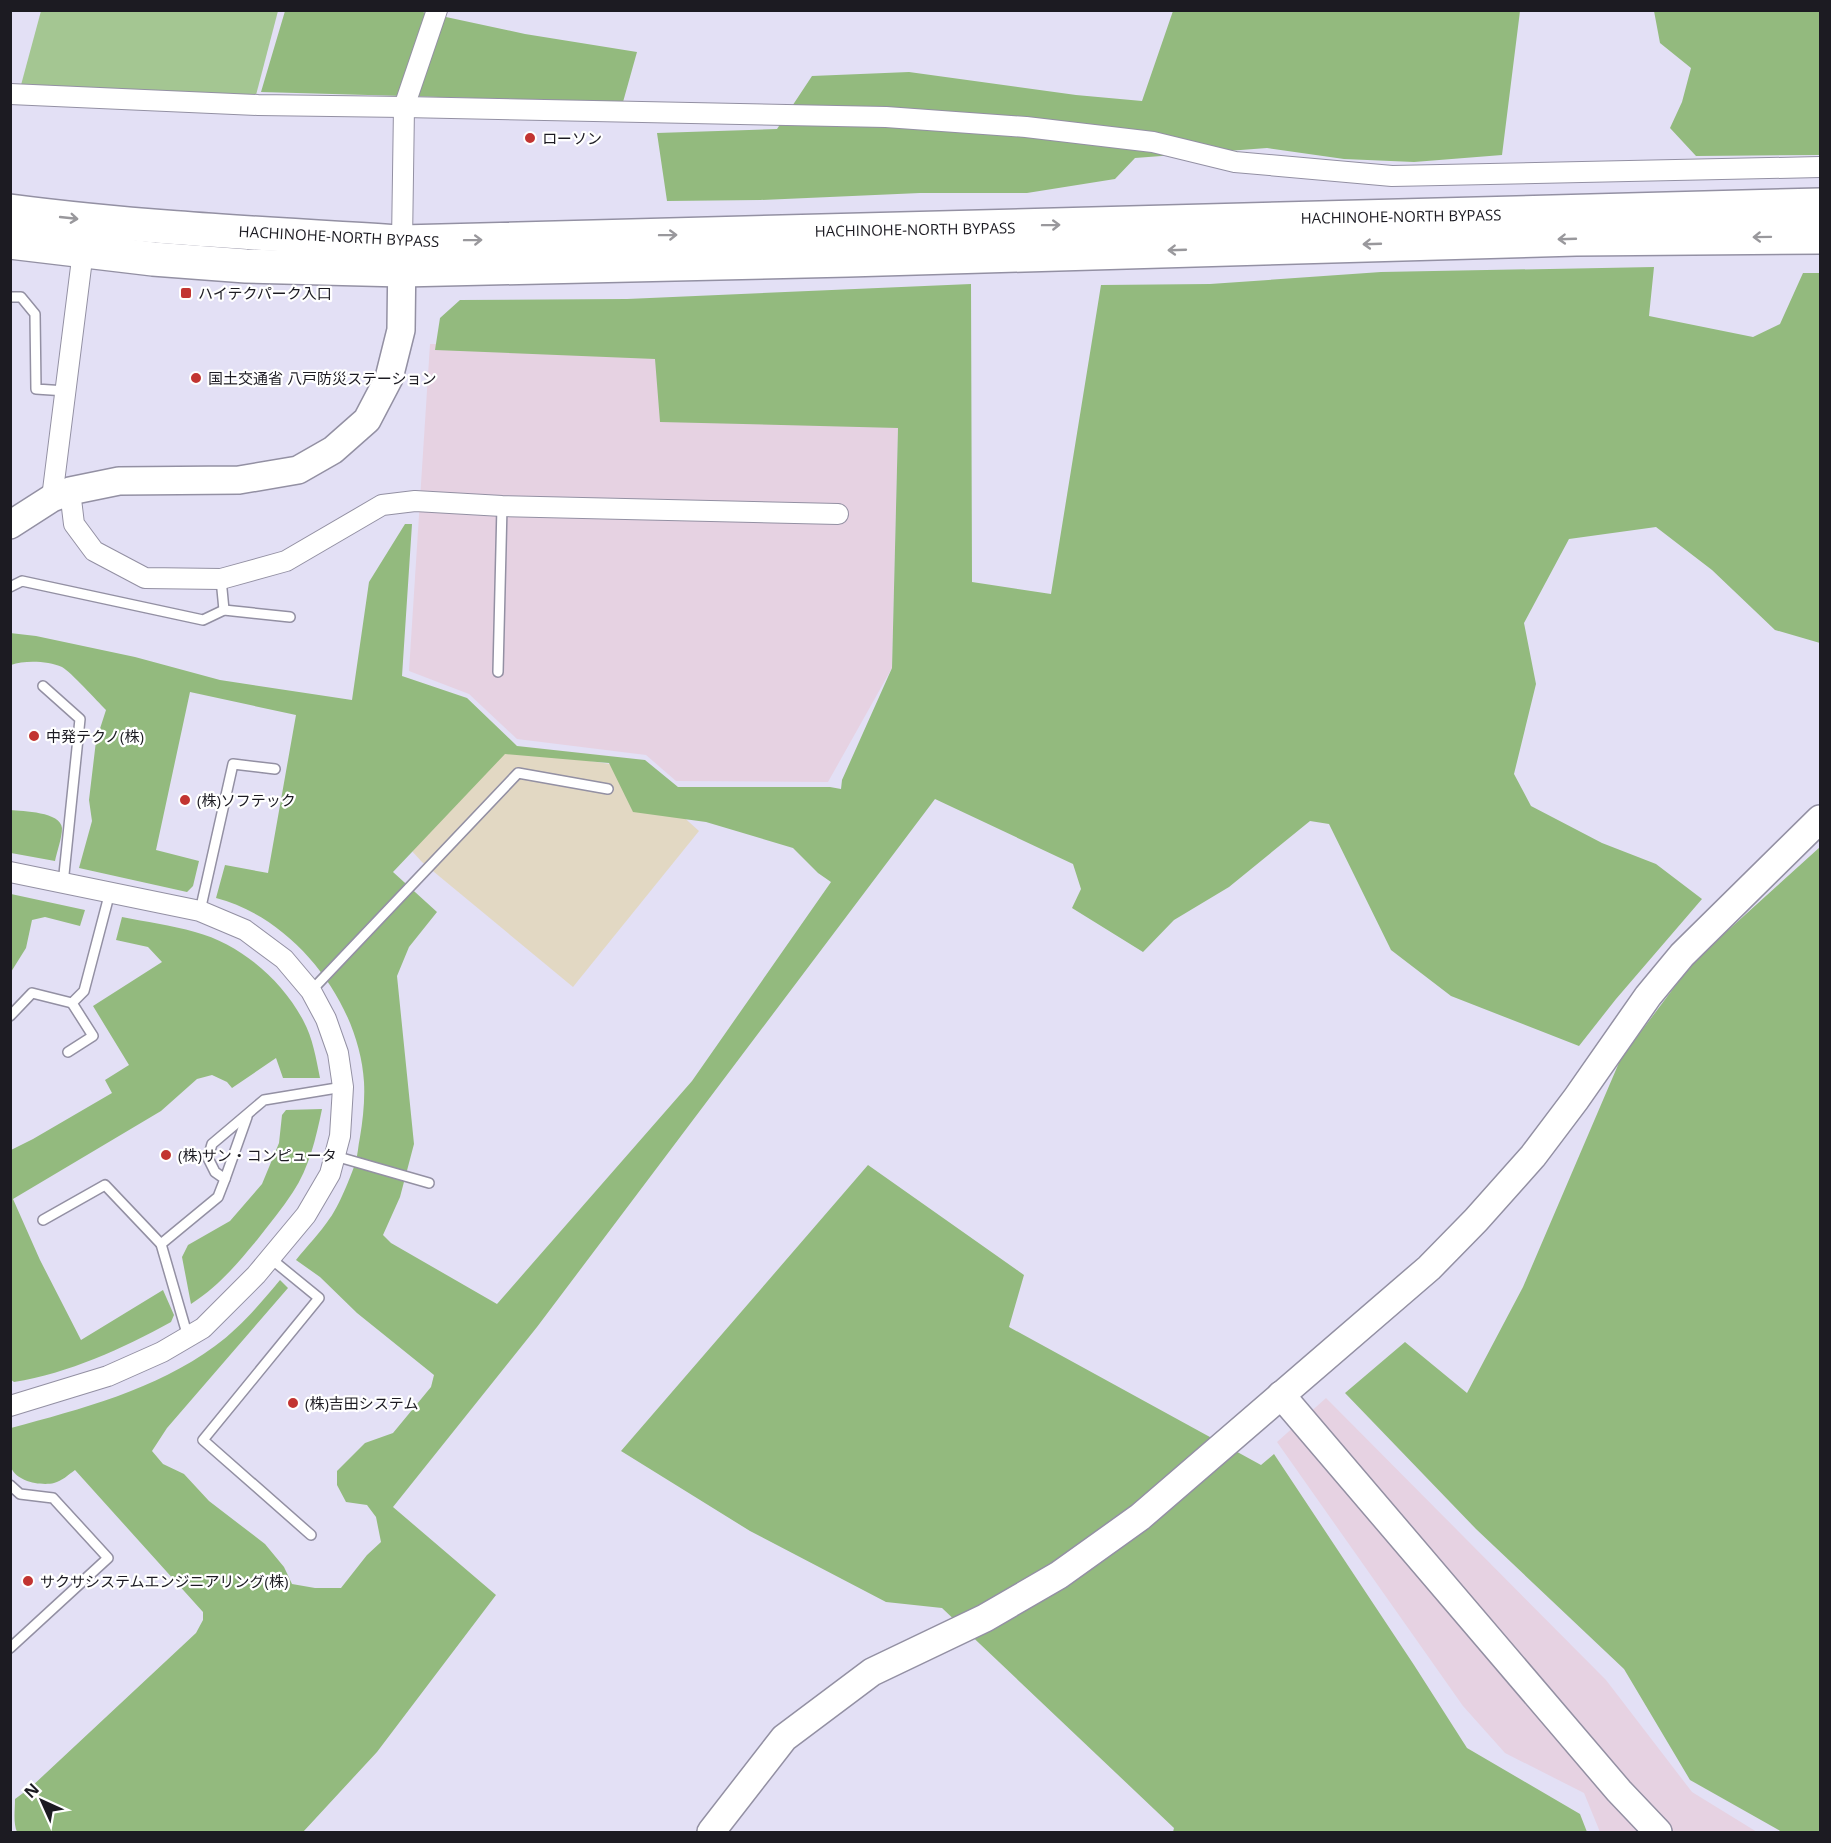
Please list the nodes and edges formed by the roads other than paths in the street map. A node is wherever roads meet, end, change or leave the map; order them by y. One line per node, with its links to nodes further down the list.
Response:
1 (437, 10): 3 (street)
2 (10, 94): 3 (street)
3 (404, 106): 4 (street); 10 (street)
4 (1821, 167)
5 (1821, 205): 10 (highway, HACHINOHE-NORTH BYPASS, one-way to 5)
6 (10, 211): 10 (highway, HACHINOHE-NORTH BYPASS, one-way to 10)
7 (1821, 237): 10 (highway, HACHINOHE-NORTH BYPASS, one-way to 10)
8 (10, 242): 9 (highway, HACHINOHE-NORTH BYPASS)
9 (83, 251): 10 (highway, HACHINOHE-NORTH BYPASS); 12 (street)
10 (402, 256): 13 (street)
11 (10, 297): 12 (lane)
12 (66, 391): 13 (street)
13 (61, 495): 16 (street); 17 (street)
14 (502, 507): 15 (street); 17 (street); 21 (lane)
15 (838, 514)
16 (10, 525)
17 (220, 579): 19 (lane)
18 (10, 587): 19 (lane)
19 (224, 610): 20 (lane)
20 (290, 617)
21 (498, 672)
22 (44, 686): 27 (lane)
23 (275, 769): 29 (lane)
24 (608, 789): 30 (lane)
25 (1821, 819): 43 (street)
26 (10, 872): 27 (street)
27 (63, 884): 28 (street)
28 (110, 892): 29 (street); 31 (lane)
29 (200, 911): 30 (street)
30 (311, 992): 34 (street)
31 (72, 1003): 32 (lane); 33 (lane)
32 (10, 1016)
33 (69, 1052)
34 (343, 1087): 35 (lane); 36 (street)
35 (248, 1114): 37 (lane); 37 (lane)
36 (335, 1156): 38 (lane); 41 (street)
37 (225, 1179): 40 (lane)
38 (429, 1183)
39 (43, 1220): 40 (lane)
40 (161, 1244): 42 (lane)
41 (270, 1258): 42 (street); 46 (lane)
42 (188, 1337): 44 (street)
43 (1281, 1395): 48 (street); 49 (street)
44 (10, 1406)
45 (10, 1485): 47 (lane)
46 (311, 1534)
47 (10, 1648)
48 (711, 1833)
49 (1658, 1833)

